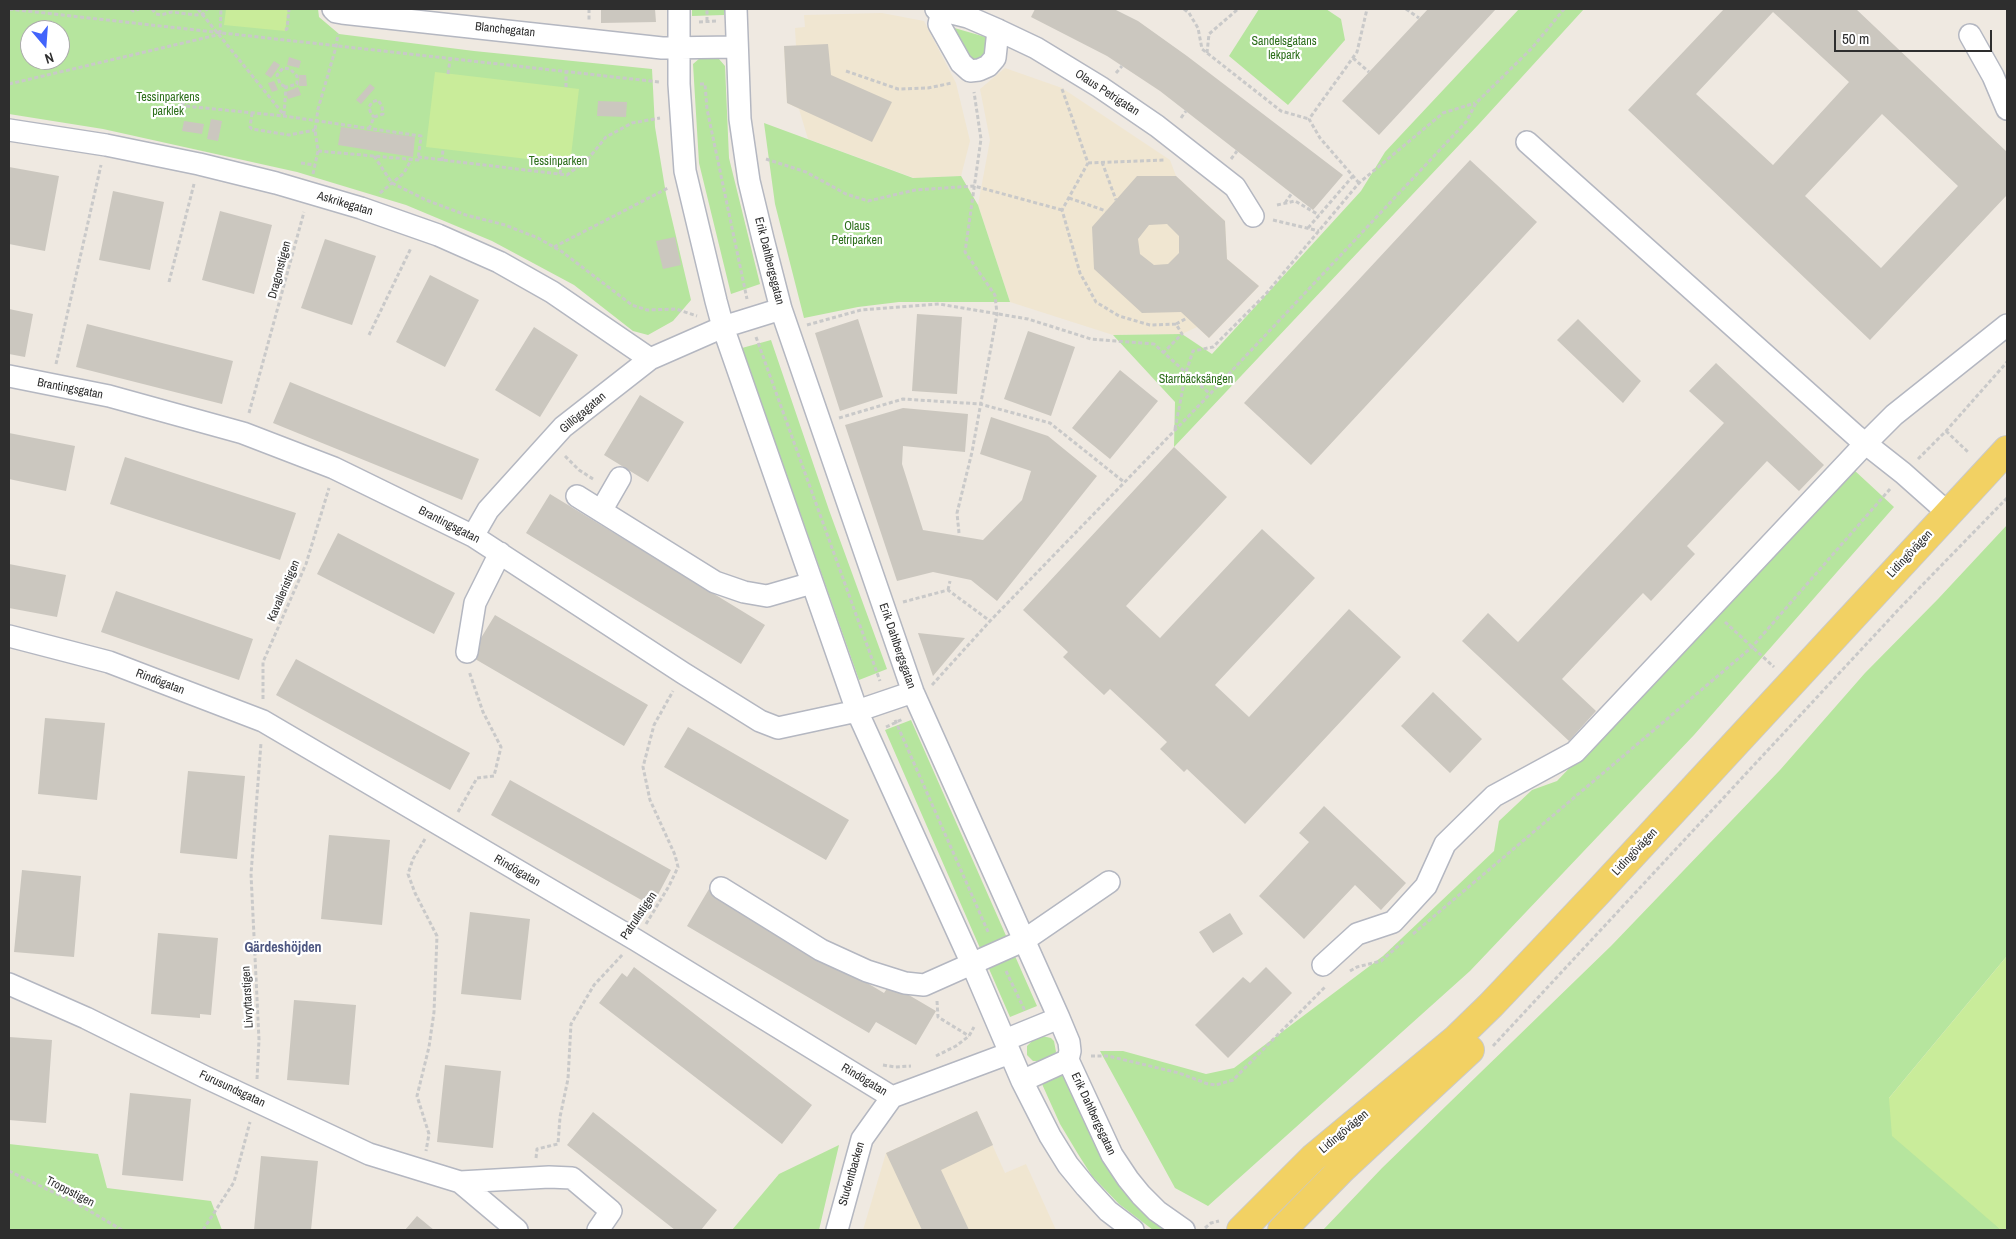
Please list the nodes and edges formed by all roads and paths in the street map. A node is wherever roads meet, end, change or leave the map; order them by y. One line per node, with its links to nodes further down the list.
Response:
1 (9, 9): 27 (path)
2 (131, 9): 3 (path)
3 (139, 9)
4 (152, 9): 20 (path)
5 (184, 9): 21 (path)
6 (198, 9): 22 (path)
7 (207, 9): 22 (path)
8 (221, 9): 27 (path)
9 (290, 9): 25 (path)
10 (333, 9): 31 (street, Blanchegatan)
11 (679, 9): 31 (street)
12 (707, 9): 24 (path)
13 (736, 9): 30 (street, Erik Dahlbergsgatan)
14 (1184, 9): 32 (path)
15 (1238, 9): 32 (path)
16 (1367, 9): 33 (path)
17 (1406, 9): 23 (path)
18 (1564, 9): 46 (path)
19 (939, 10): 26 (street, Olaus Petrigatan); 36 (street)
20 (172, 11): 21 (path)
21 (181, 13): 22 (path)
22 (203, 14): 27 (path)
23 (1419, 18)
24 (707, 21)
25 (286, 30)
26 (998, 30): 36 (street); 91 (street, Olaus Petrigatan)
27 (220, 34): 29 (path); 40 (path); 50 (path)
28 (1970, 35): 47 (street)
29 (336, 47): 34 (path); 55 (path)
30 (736, 47): 31 (street, Blanchegatan); 97 (street, Erik Dahlbergsgatan)
31 (679, 48): 41 (street)
32 (1207, 53): 53 (path)
33 (1353, 58): 37 (path); 53 (path)
34 (450, 60): 38 (path); 39 (path)
35 (846, 71): 36 (path)
36 (970, 71): 79 (path)
37 (1369, 72)
38 (566, 73): 41 (path); 43 (path)
39 (448, 74)
40 (9, 84)
41 (679, 84): 100 (path); 105 (street)
42 (286, 87): 42 (path); 50 (path)
43 (566, 87)
44 (1062, 88): 71 (path)
45 (173, 92): 49 (path)
46 (1476, 103): 78 (path); 114 (path)
47 (2007, 109)
48 (1186, 111): 54 (path)
49 (252, 113): 50 (path); 58 (path)
50 (284, 116): 55 (path)
51 (374, 117): 51 (path); 56 (path)
52 (661, 118): 75 (path)
53 (1309, 119): 76 (path)
54 (1179, 120)
55 (316, 122): 56 (path); 58 (path)
56 (369, 129): 64 (path)
57 (9, 130): 60 (street, Askrikegatan)
58 (315, 130): 62 (path)
59 (1527, 142): 119 (street)
60 (106, 145): 72 (street, Askrikegatan); 112 (path)
61 (444, 149): 68 (path)
62 (318, 151): 63 (path); 74 (path, Dragonstigen)
63 (373, 156): 66 (path); 77 (path)
64 (418, 157): 66 (path); 68 (path)
65 (765, 159): 79 (path)
66 (411, 160): 77 (path)
67 (1170, 160): 70 (path)
68 (442, 161): 75 (path)
69 (301, 162): 74 (path)
70 (1102, 162): 71 (path); 84 (path)
71 (1088, 163): 83 (path)
72 (199, 164): 81 (street, Askrikegatan); 96 (path)
73 (562, 164): 75 (path)
74 (315, 165): 81 (path, Dragonstigen)
75 (560, 174)
76 (1353, 176): 78 (path); 90 (path)
77 (392, 183): 87 (path); 95 (path)
78 (1359, 183): 94 (path)
79 (974, 186): 88 (path); 98 (path)
80 (671, 187): 95 (path)
81 (308, 193): 87 (street, Askrikegatan); 113 (path, Dragonstigen)
82 (1292, 194): 85 (path)
83 (1069, 198): 88 (path); 89 (path)
84 (1116, 200)
85 (1285, 203): 86 (path); 90 (path)
86 (1277, 205)
87 (361, 208): 93 (street, Askrikegatan)
88 (1062, 210): 102 (path)
89 (1106, 211)
90 (1319, 215): 92 (path)
91 (1253, 216): 92 (path)
92 (1308, 228): 94 (path)
93 (420, 229): 106 (path); 108 (street, Askrikegatan)
94 (1319, 231): 110 (path)
95 (554, 247): 99 (path)
96 (168, 282)
97 (781, 309): 100 (street, Gillögagatan); 148 (street, Erik Dahlbergsgatan)
98 (997, 314): 103 (path); 107 (path); 115 (path)
99 (697, 316)
100 (752, 318): 105 (street, Gillögagatan); 147 (path)
101 (1187, 318): 102 (path)
102 (1176, 324): 107 (path)
103 (804, 325)
104 (2007, 325): 119 (street)
105 (723, 328): 108 (street, Gillögagatan); 137 (street)
106 (369, 335)
107 (1164, 352): 110 (path)
108 (650, 359): 134 (street, Gillögagatan)
109 (2007, 362): 118 (path)
110 (1186, 372): 114 (path); 117 (path)
111 (9, 376): 112 (street, Brantingsgatan)
112 (51, 385): 122 (street, Brantingsgatan)
113 (255, 392)
114 (1210, 394): 117 (path)
115 (980, 404): 116 (path); 128 (path); 133 (path)
116 (834, 419)
117 (1175, 430): 128 (path)
118 (1946, 431): 121 (path); 124 (path)
119 (1865, 444): 124 (street); 140 (street)
120 (2007, 450): 132 (main road, Lidingövägen)
121 (1968, 452)
122 (334, 468): 134 (street, Brantingsgatan); 150 (path, Kavalleristigen)
123 (580, 470): 127 (path)
124 (1903, 473): 132 (street); 143 (path)
125 (2007, 476): 188 (main road, Lidingövägen)
126 (620, 478): 131 (street)
127 (593, 479)
128 (1124, 482): 141 (path)
129 (577, 496): 131 (street)
130 (2007, 498): 169 (path)
131 (602, 511): 137 (street)
132 (1948, 513): 187 (main road, Lidingövägen)
133 (959, 533)
134 (473, 536): 135 (street, Brantingsgatan)
135 (500, 553): 144 (street); 146 (street, Brantingsgatan)
136 (950, 581): 138 (path)
137 (812, 583): 149 (street)
138 (948, 590): 139 (path); 141 (path)
139 (897, 604)
140 (1710, 608): 143 (path); 161 (street)
141 (990, 621): 148 (path)
142 (9, 636): 150 (street, Rindögatan)
143 (1752, 646): 145 (path); 162 (path)
144 (467, 652): 153 (path)
145 (1778, 671)
146 (683, 673): 149 (street, Brantingsgatan); 157 (path, Patrullstigen)
147 (887, 701): 148 (street, Brantingsgatan); 149 (street, Brantingsgatan); 151 (path)
148 (917, 702): 151 (path); 158 (street, Erik Dahlbergsgatan)
149 (857, 710): 152 (street)
150 (263, 721): 154 (street, Rindögatan); 173 (path, Livryttarstigen)
151 (896, 723): 152 (path); 159 (path)
152 (868, 734): 160 (street)
153 (457, 813)
154 (436, 823): 157 (street, Rindögatan); 176 (path)
155 (1109, 882): 158 (street)
156 (721, 888): 163 (street)
157 (636, 940): 172 (street, Rindögatan); 174 (path, Patrullstigen)
158 (1023, 941): 159 (street); 165 (street, Erik Dahlbergsgatan)
159 (997, 953): 160 (street); 166 (path)
160 (972, 964): 163 (street); 168 (street)
161 (1326, 975): 170 (path)
162 (1342, 976)
163 (937, 980): 167 (path)
164 (9, 984): 173 (street, Furusundsgatan)
165 (1059, 1018): 166 (street, Rindögatan); 170 (street, Erik Dahlbergsgatan)
166 (1033, 1029): 168 (street, Rindögatan)
167 (969, 1036)
168 (1008, 1047): 171 (street); 172 (street, Rindögatan)
169 (1489, 1050)
170 (1068, 1060): 171 (street); 185 (street, Erik Dahlbergsgatan)
171 (1022, 1081): 184 (street)
172 (892, 1097): 183 (street, Studentbacken)
173 (256, 1100): 176 (street, Furusundsgatan); 180 (path, Livryttarstigen)
174 (536, 1149)
175 (9, 1171): 179 (path, Troppstigen)
176 (423, 1171): 177 (street, Furusundsgatan)
177 (460, 1182): 181 (street, Furusundsgatan); 182 (street, Furusundsgatan)
178 (1211, 1223): 186 (path)
179 (122, 1230)
180 (203, 1230)
181 (517, 1230)
182 (598, 1230)
183 (837, 1230)
184 (1133, 1230)
185 (1184, 1230)
186 (1203, 1230)
187 (1241, 1230)
188 (1282, 1230)

